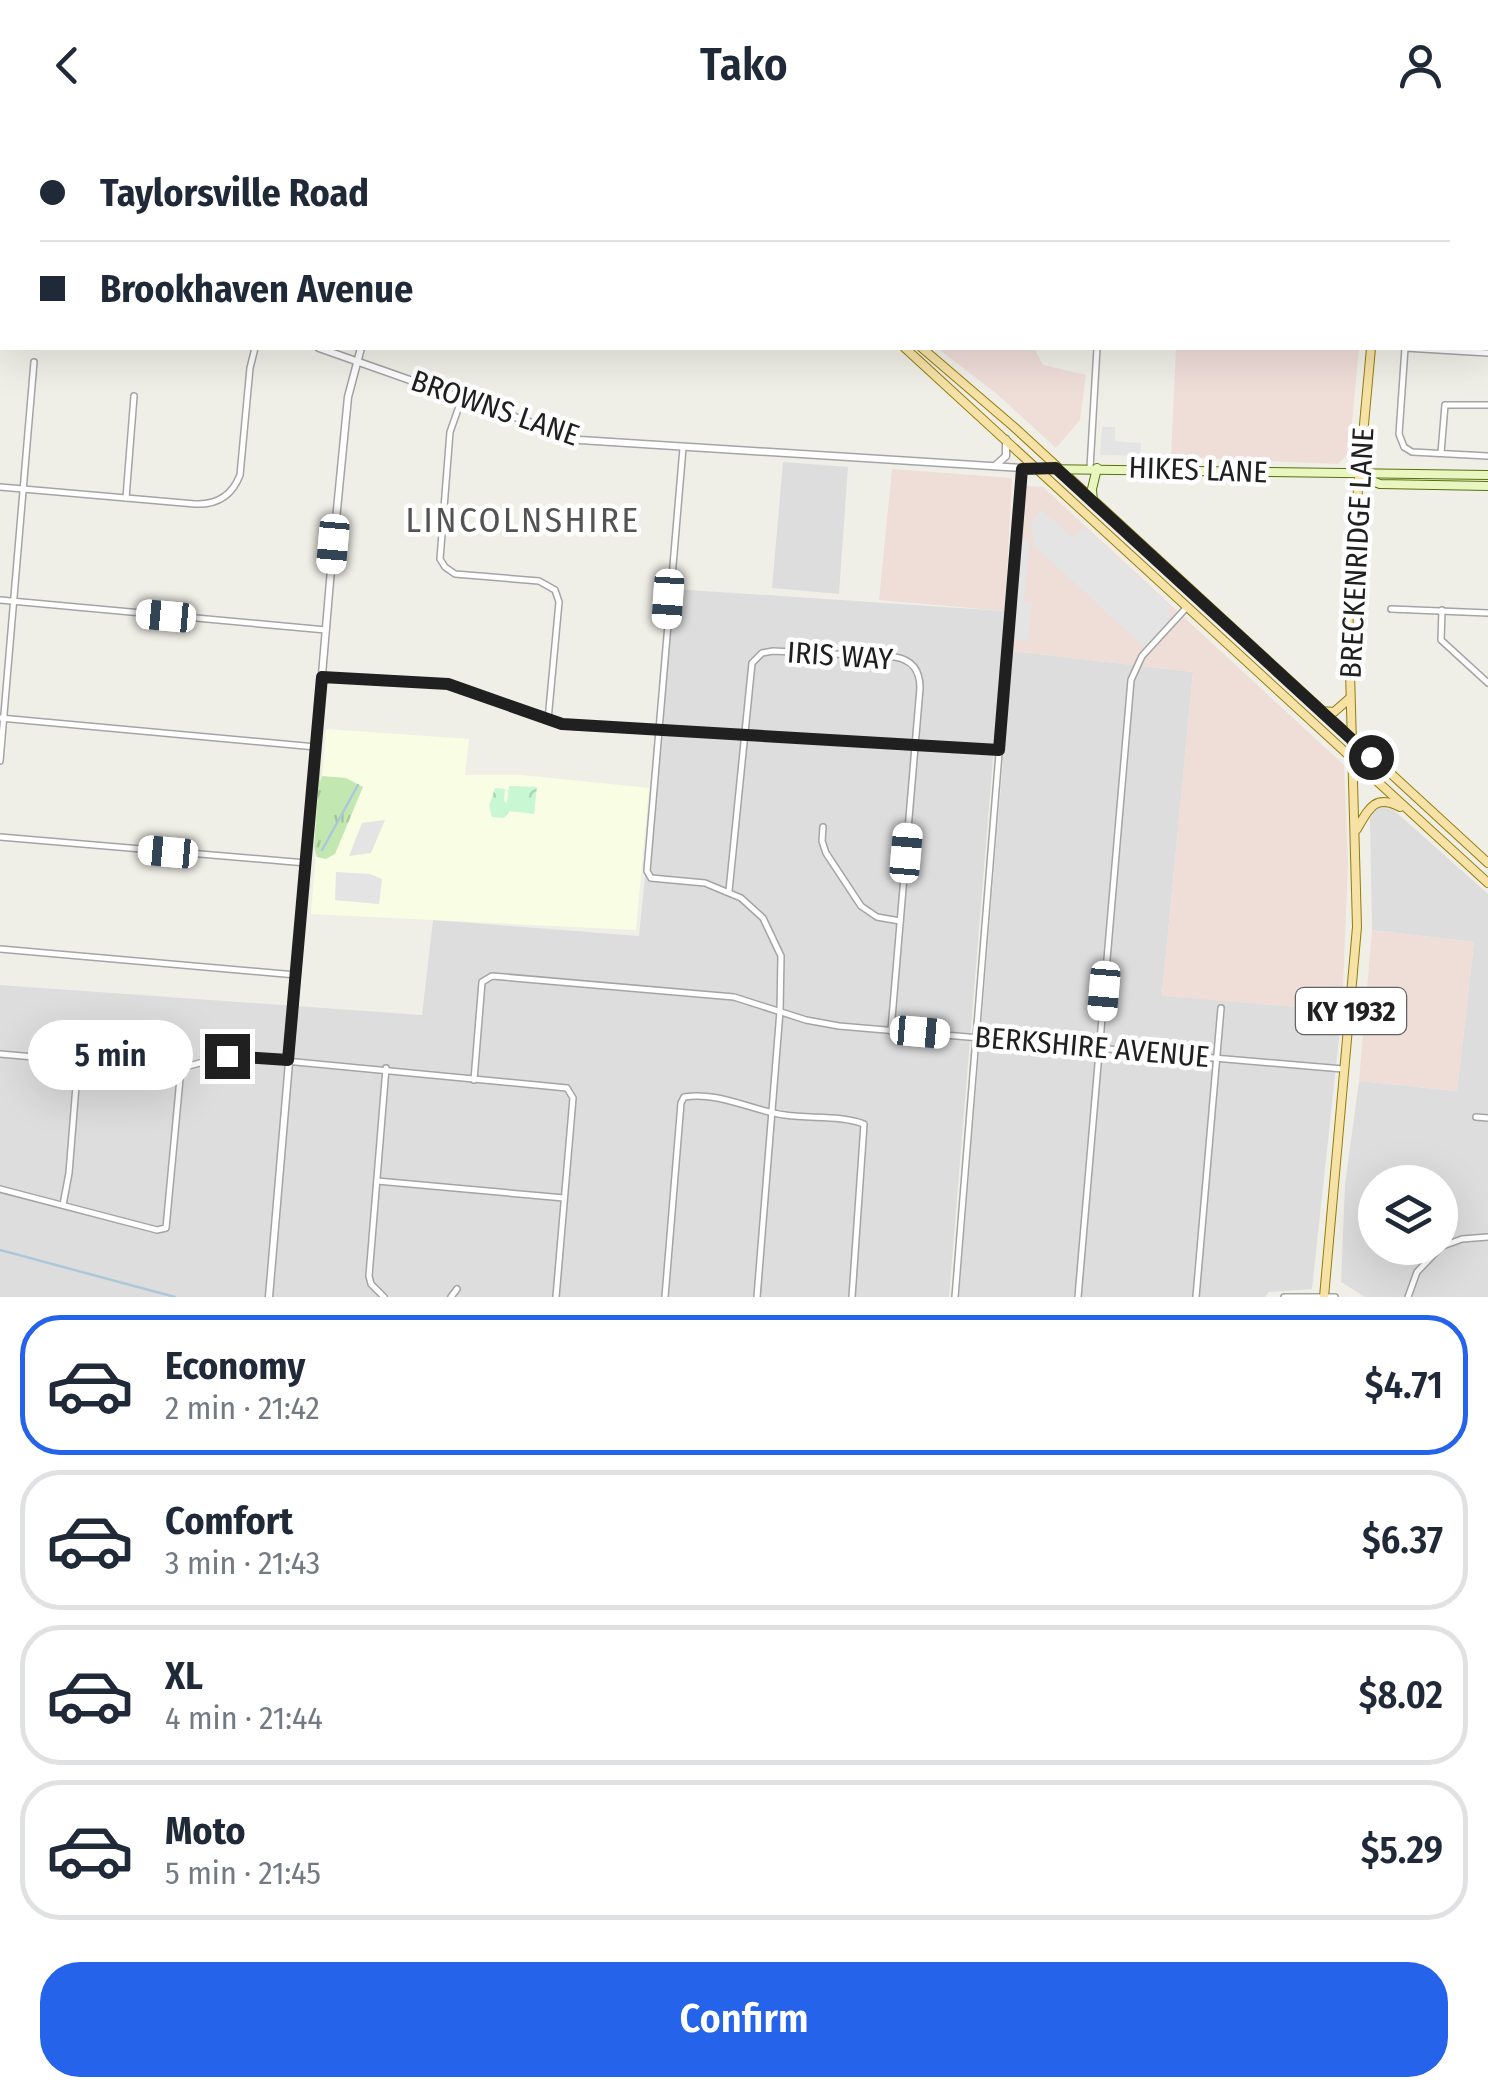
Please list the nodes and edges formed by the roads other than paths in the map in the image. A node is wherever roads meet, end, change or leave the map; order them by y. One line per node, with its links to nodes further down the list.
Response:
1 (254, 350): 30 (street)
2 (325, 350): 11 (street, BROWNS LANE)
3 (360, 350): 11 (street)
4 (907, 350): 16 (main road)
5 (924, 350): 22 (main road)
6 (1097, 350): 23 (street)
7 (1372, 350): 25 (main road, BRECKENRIDGE LANE / KY 1932)
8 (1403, 350): 18 (street)
9 (1437, 350): 10 (street)
10 (1488, 353)
11 (356, 360): 14 (street, BROWNS LANE); 38 (street)
12 (34, 362): 29 (street)
13 (134, 396): 30 (street)
14 (462, 398): 17 (street, BROWNS LANE); 44 (street)
15 (1488, 405): 18 (street)
16 (1006, 437): 20 (street); 21 (main road)
17 (683, 448): 20 (street, BROWNS LANE); 45 (street)
18 (1440, 454): 19 (street)
19 (1488, 456)
20 (994, 466): 24 (street, BROWNS LANE)
21 (1038, 468): 22 (main road, HIKES LANE); 24 (street, BROWNS LANE); 34 (main road)
22 (1056, 468): 23 (main road, HIKES LANE); 31 (main road)
23 (1094, 468): 25 (main road, HIKES LANE); 31 (main road)
24 (1022, 469): 50 (street)
25 (1358, 475): 26 (main road, HIKES LANE); 28 (main road, HIKES LANE); 41 (main road, BRECKENRIDGE LANE / KY 1932)
26 (1488, 475)
27 (0, 486): 29 (street)
28 (1488, 486)
29 (23, 489): 30 (street); 33 (street)
30 (126, 498)
31 (1093, 502): 42 (main road)
32 (0, 600): 33 (street)
33 (14, 602): 38 (street); 43 (street)
34 (1186, 608): 51 (main road); 68 (street)
35 (1391, 609): 36 (street)
36 (1442, 610): 37 (street); 40 (street)
37 (1488, 612)
38 (326, 630): 39 (street)
39 (322, 677): 44 (street); 49 (street)
40 (1488, 683)
41 (1350, 698): 42 (main road); 47 (main road, BRECKENRIDGE LANE / KY 1932)
42 (1321, 712): 47 (main road)
43 (2, 718): 49 (street); 52 (street)
44 (548, 720): 45 (street)
45 (659, 730): 46 (street); 60 (street)
46 (743, 734): 48 (street); 48 (street, IRIS WAY); 60 (street, IRIS WAY)
47 (1352, 740): 51 (main road, BRECKENRIDGE LANE / KY 1932); 57 (main road)
48 (915, 744): 50 (street); 61 (street, IRIS WAY)
49 (316, 747): 58 (street)
50 (999, 750): 67 (street)
51 (1352, 757): 53 (main road); 55 (main road, BRECKENRIDGE LANE / KY 1932)
52 (0, 761)
53 (1413, 814): 55 (main road); 59 (main road)
54 (824, 827): 61 (street)
55 (1357, 829): 75 (main road, BRECKENRIDGE LANE / KY 1932)
56 (0, 837): 58 (street)
57 (1488, 863)
58 (306, 864): 63 (street)
59 (1486, 878)
60 (729, 891): 65 (street)
61 (900, 920): 66 (street, IRIS WAY)
62 (0, 949): 63 (street)
63 (296, 975): 71 (street)
64 (1221, 1008): 70 (street)
65 (780, 1011): 66 (street, BERKSHIRE AVENUE); 76 (street, BERKSHIRE AVENUE); 77 (street)
66 (891, 1030): 67 (street, BERKSHIRE AVENUE)
67 (976, 1037): 68 (street, BERKSHIRE AVENUE); 95 (street)
68 (1098, 1048): 70 (street, BERKSHIRE AVENUE); 96 (street)
69 (0, 1054): 72 (street)
70 (1217, 1058): 75 (street, BERKSHIRE AVENUE); 97 (street)
71 (288, 1060): 73 (street); 74 (street); 88 (street)
72 (78, 1061): 73 (street); 83 (street)
73 (181, 1068): 83 (street)
74 (386, 1068): 76 (street); 80 (street)
75 (1346, 1070): 99 (main road, BRECKENRIDGE LANE / KY 1932)
76 (474, 1080): 82 (street)
77 (772, 1113): 92 (street); 93 (street); 94 (street)
78 (1476, 1118): 79 (street)
79 (1488, 1118)
80 (377, 1181): 82 (street); 89 (street)
81 (0, 1188): 83 (street)
82 (564, 1198): 91 (street)
83 (63, 1205)
84 (1488, 1237): 85 (street)
85 (1458, 1240)
86 (1424, 1265): 101 (street)
87 (457, 1289): 90 (street)
88 (268, 1297)
89 (384, 1297)
90 (451, 1297)
91 (556, 1297)
92 (665, 1297)
93 (756, 1297)
94 (852, 1297)
95 (955, 1297)
96 (1078, 1297)
97 (1196, 1297)
98 (1284, 1297): 99 (street)
99 (1324, 1297): 100 (street)
100 (1336, 1297)
101 (1408, 1297)

